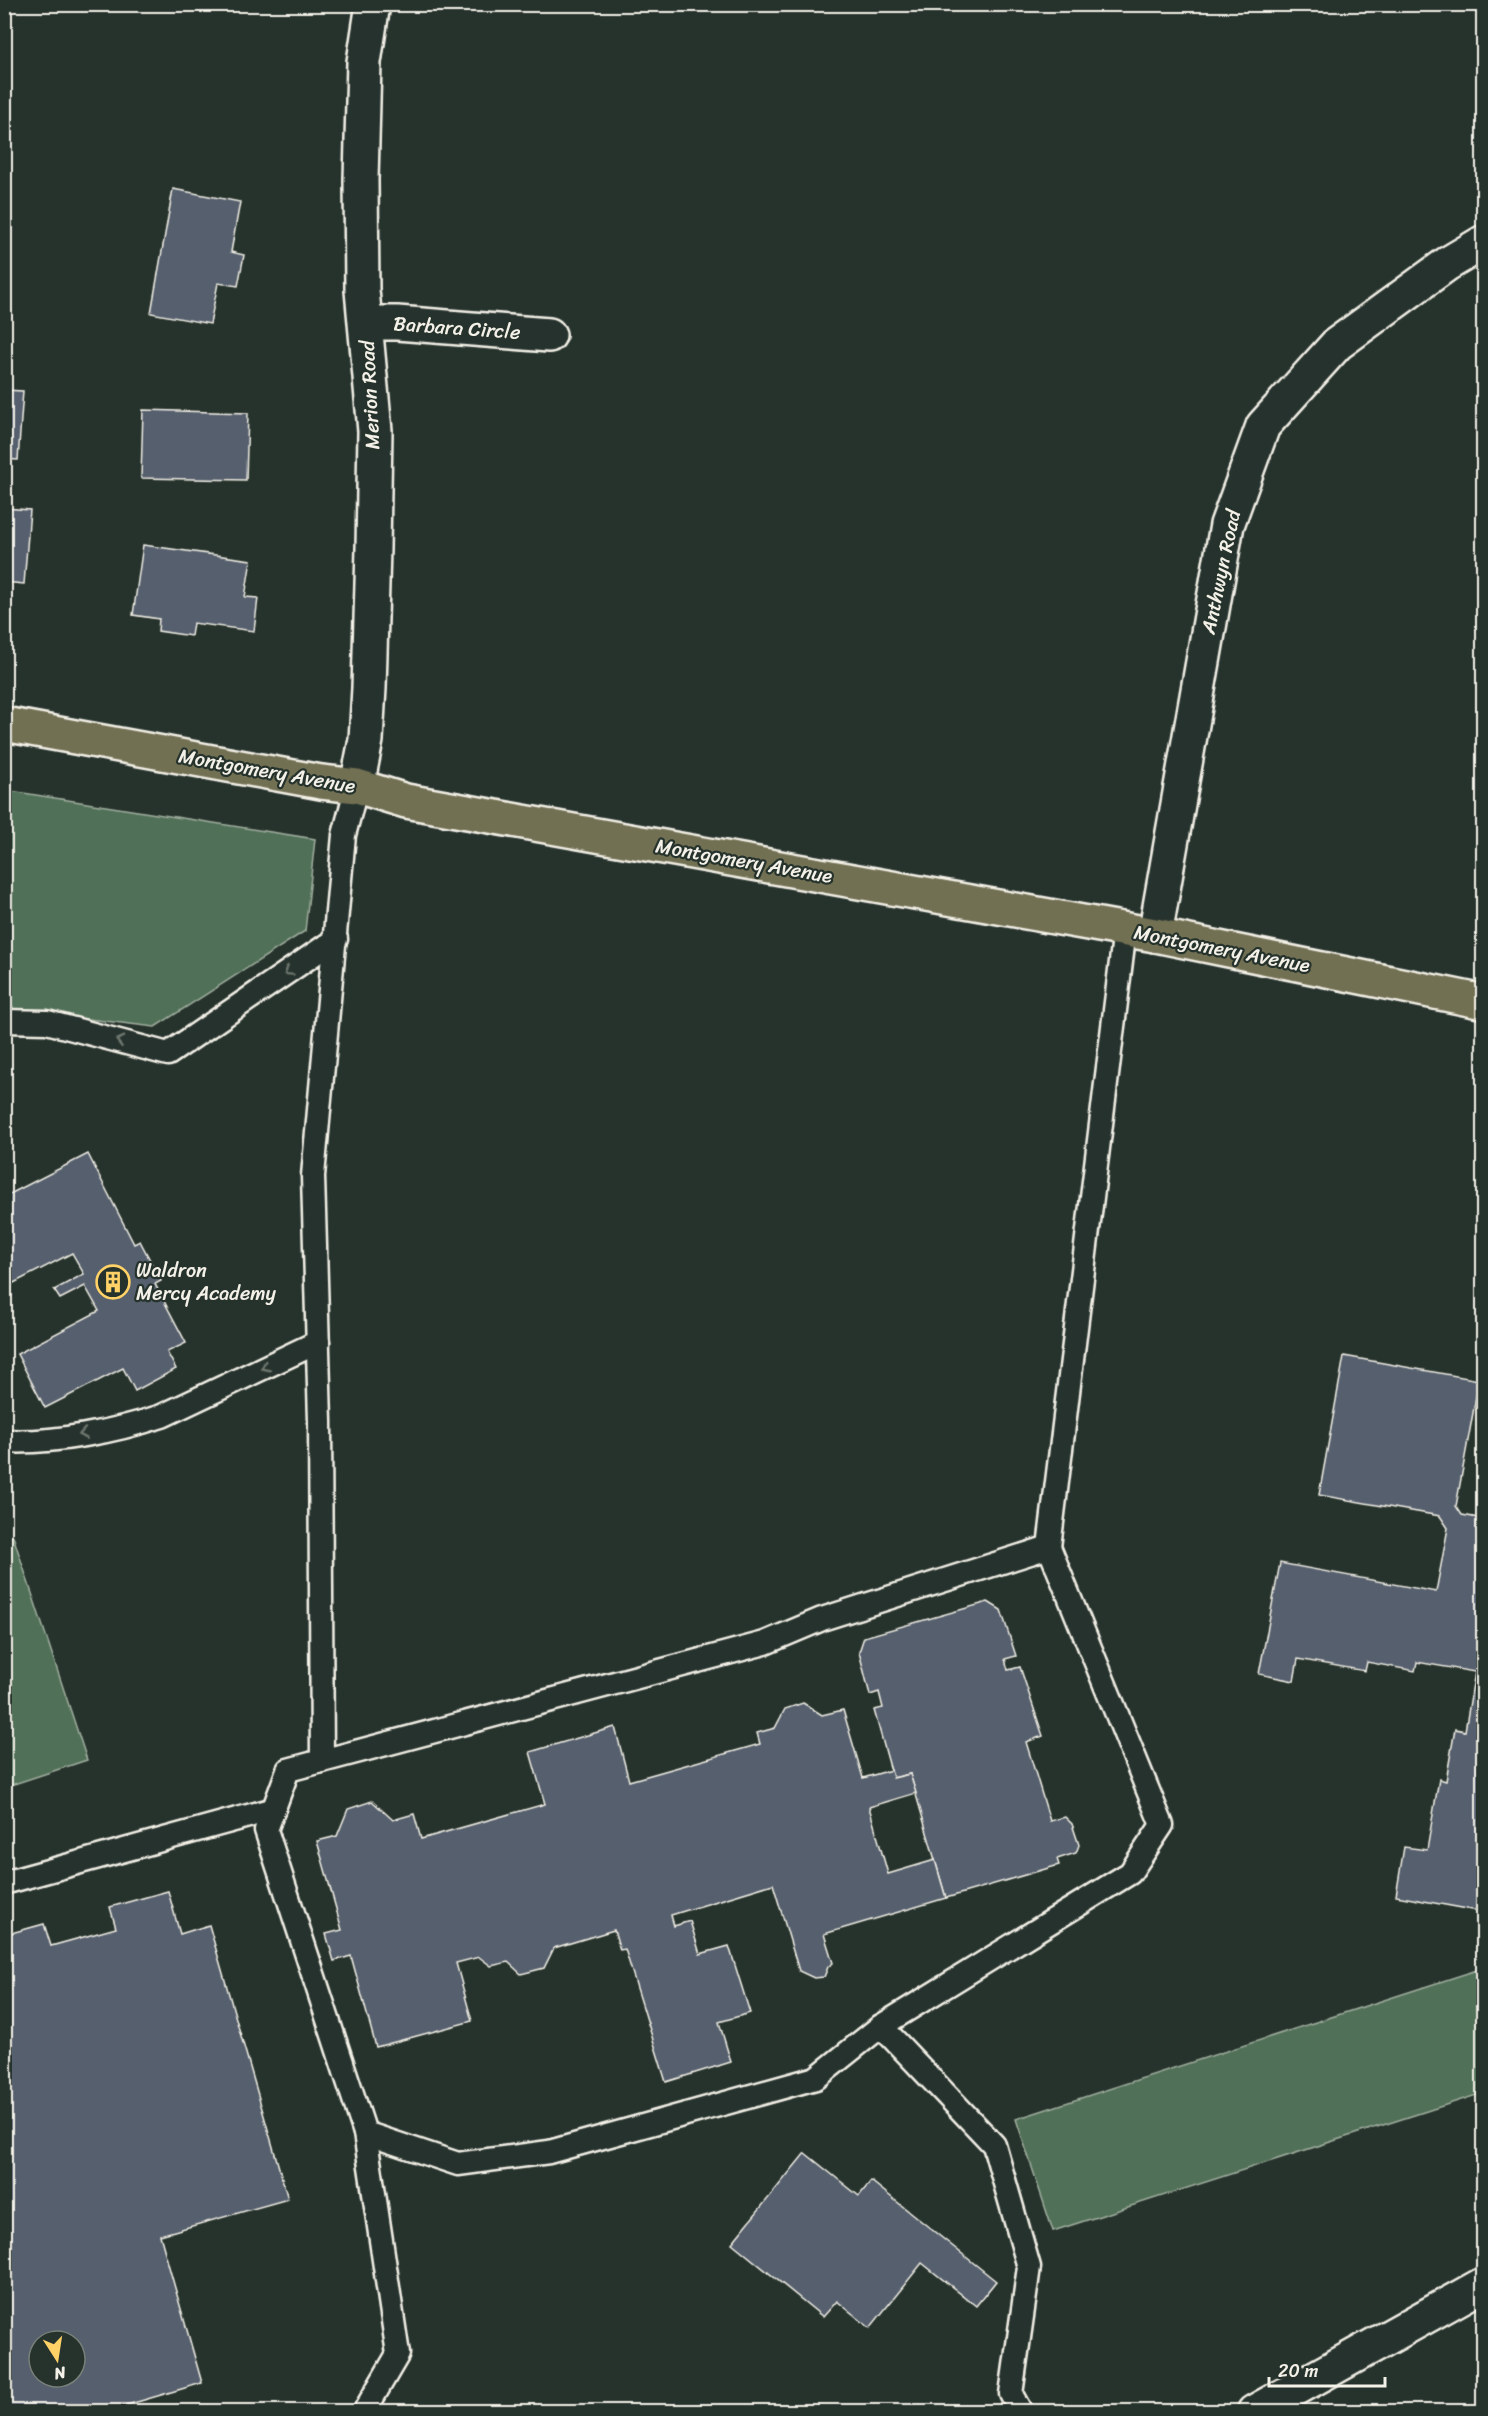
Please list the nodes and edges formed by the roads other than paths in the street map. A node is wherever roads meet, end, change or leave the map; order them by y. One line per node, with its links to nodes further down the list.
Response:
1 (374, 4): 3 (street, Merion Road)
2 (1484, 242): 7 (street, Anthwyn Road)
3 (366, 323): 4 (street, Barbara Circle); 6 (street, Merion Road)
4 (549, 335)
5 (4, 724): 6 (main road, Montgomery Avenue)
6 (357, 786): 7 (main road, Montgomery Avenue); 8 (lane)
7 (1140, 932): 9 (main road, Montgomery Avenue); 13 (lane)
8 (336, 939): 10 (lane, one-way to 10); 11 (lane)
9 (1484, 1002)
10 (4, 1021)
11 (318, 1342): 12 (lane, one-way to 12); 14 (lane)
12 (4, 1441)
13 (1049, 1547): 14 (lane); 17 (lane)
14 (322, 1761): 15 (lane)
15 (274, 1809): 16 (lane); 18 (lane)
16 (4, 1884)
17 (881, 2026): 18 (lane); 21 (lane)
18 (365, 2133): 20 (lane)
19 (1484, 2284): 22 (street)
20 (364, 2412)
21 (1021, 2412)
22 (1254, 2412)

